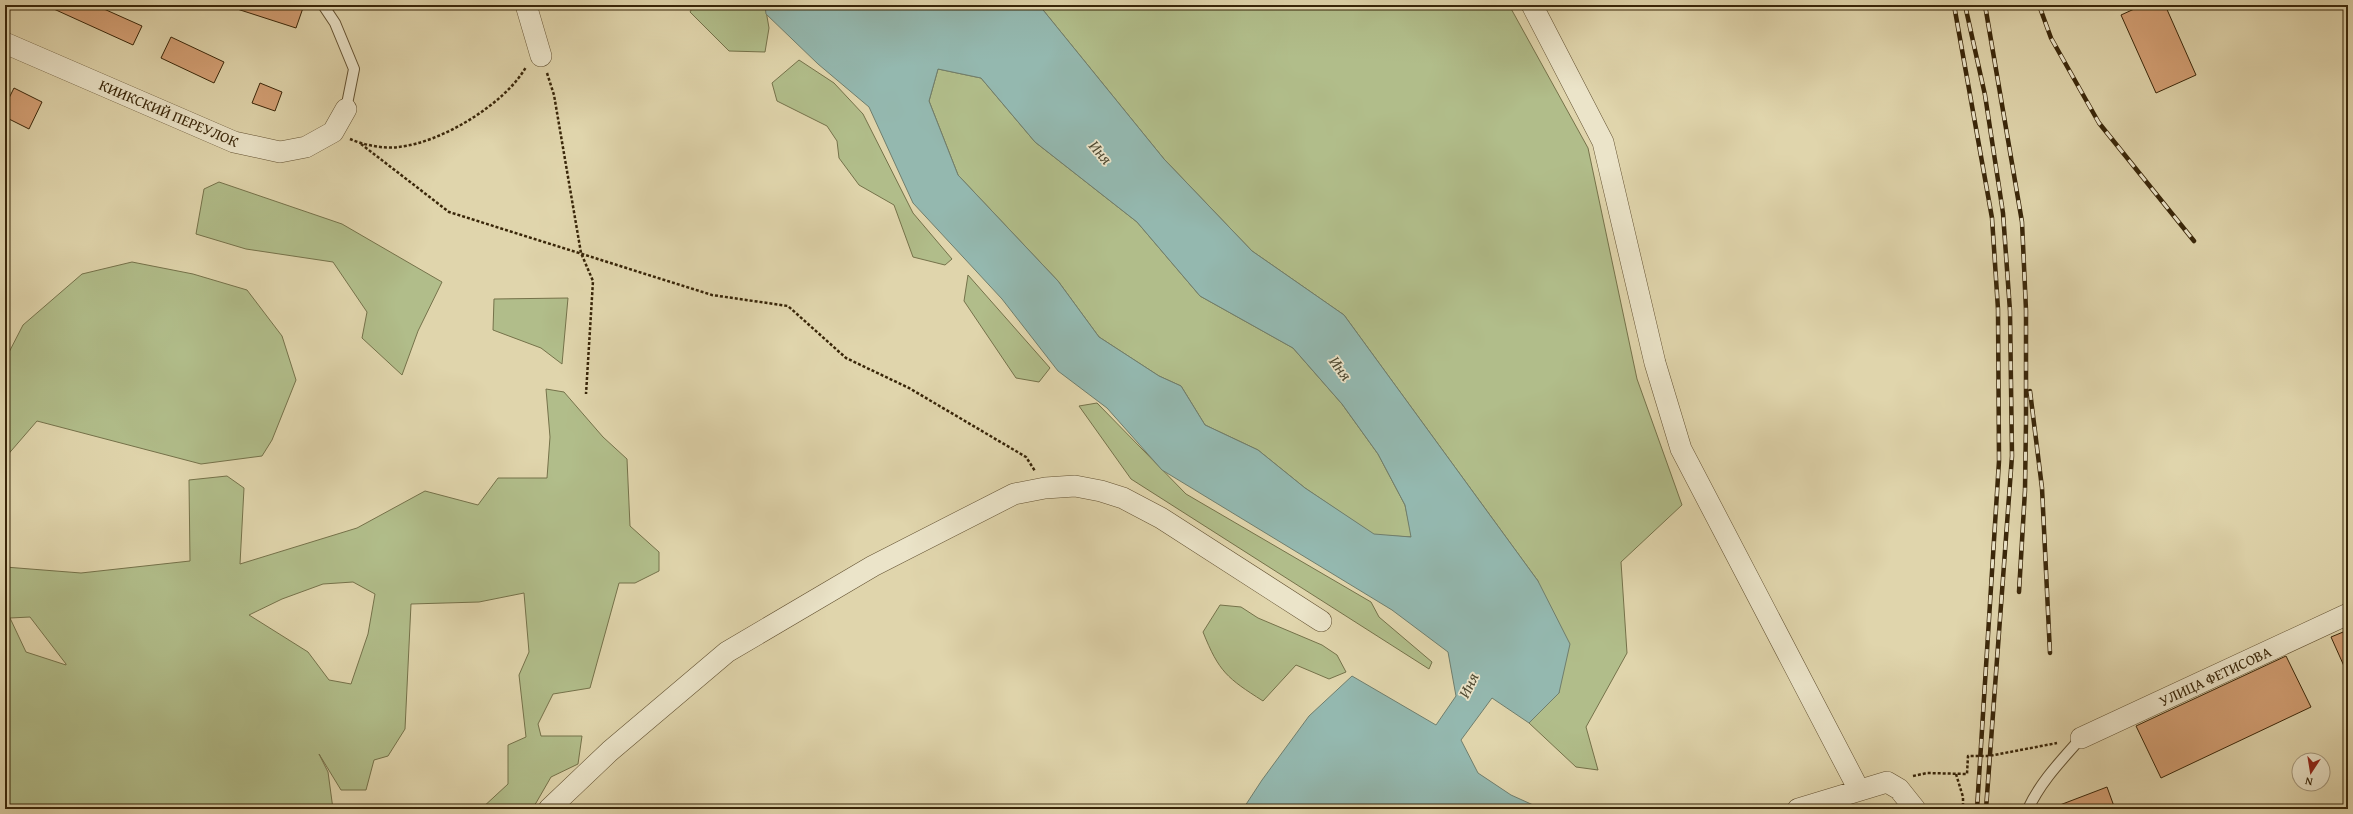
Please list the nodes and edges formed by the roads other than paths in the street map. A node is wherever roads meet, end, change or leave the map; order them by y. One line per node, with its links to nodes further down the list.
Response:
1 (323, 5): 6 (lane)
2 (526, 5): 5 (street)
3 (1532, 5): 10 (street)
4 (5, 43): 6 (street, КИИКСКИЙ ПЕРЕУЛОК)
5 (540, 51)
6 (346, 109)
7 (2348, 614): 9 (street, УЛИЦА ФЕТИСОВА)
8 (1321, 621): 12 (street)
9 (2081, 738): 16 (lane)
10 (1859, 790): 11 (street); 15 (street)
11 (1829, 798): 13 (street); 14 (street)
12 (549, 809)
13 (1798, 809)
14 (1810, 809)
15 (1915, 809)
16 (2028, 809)

